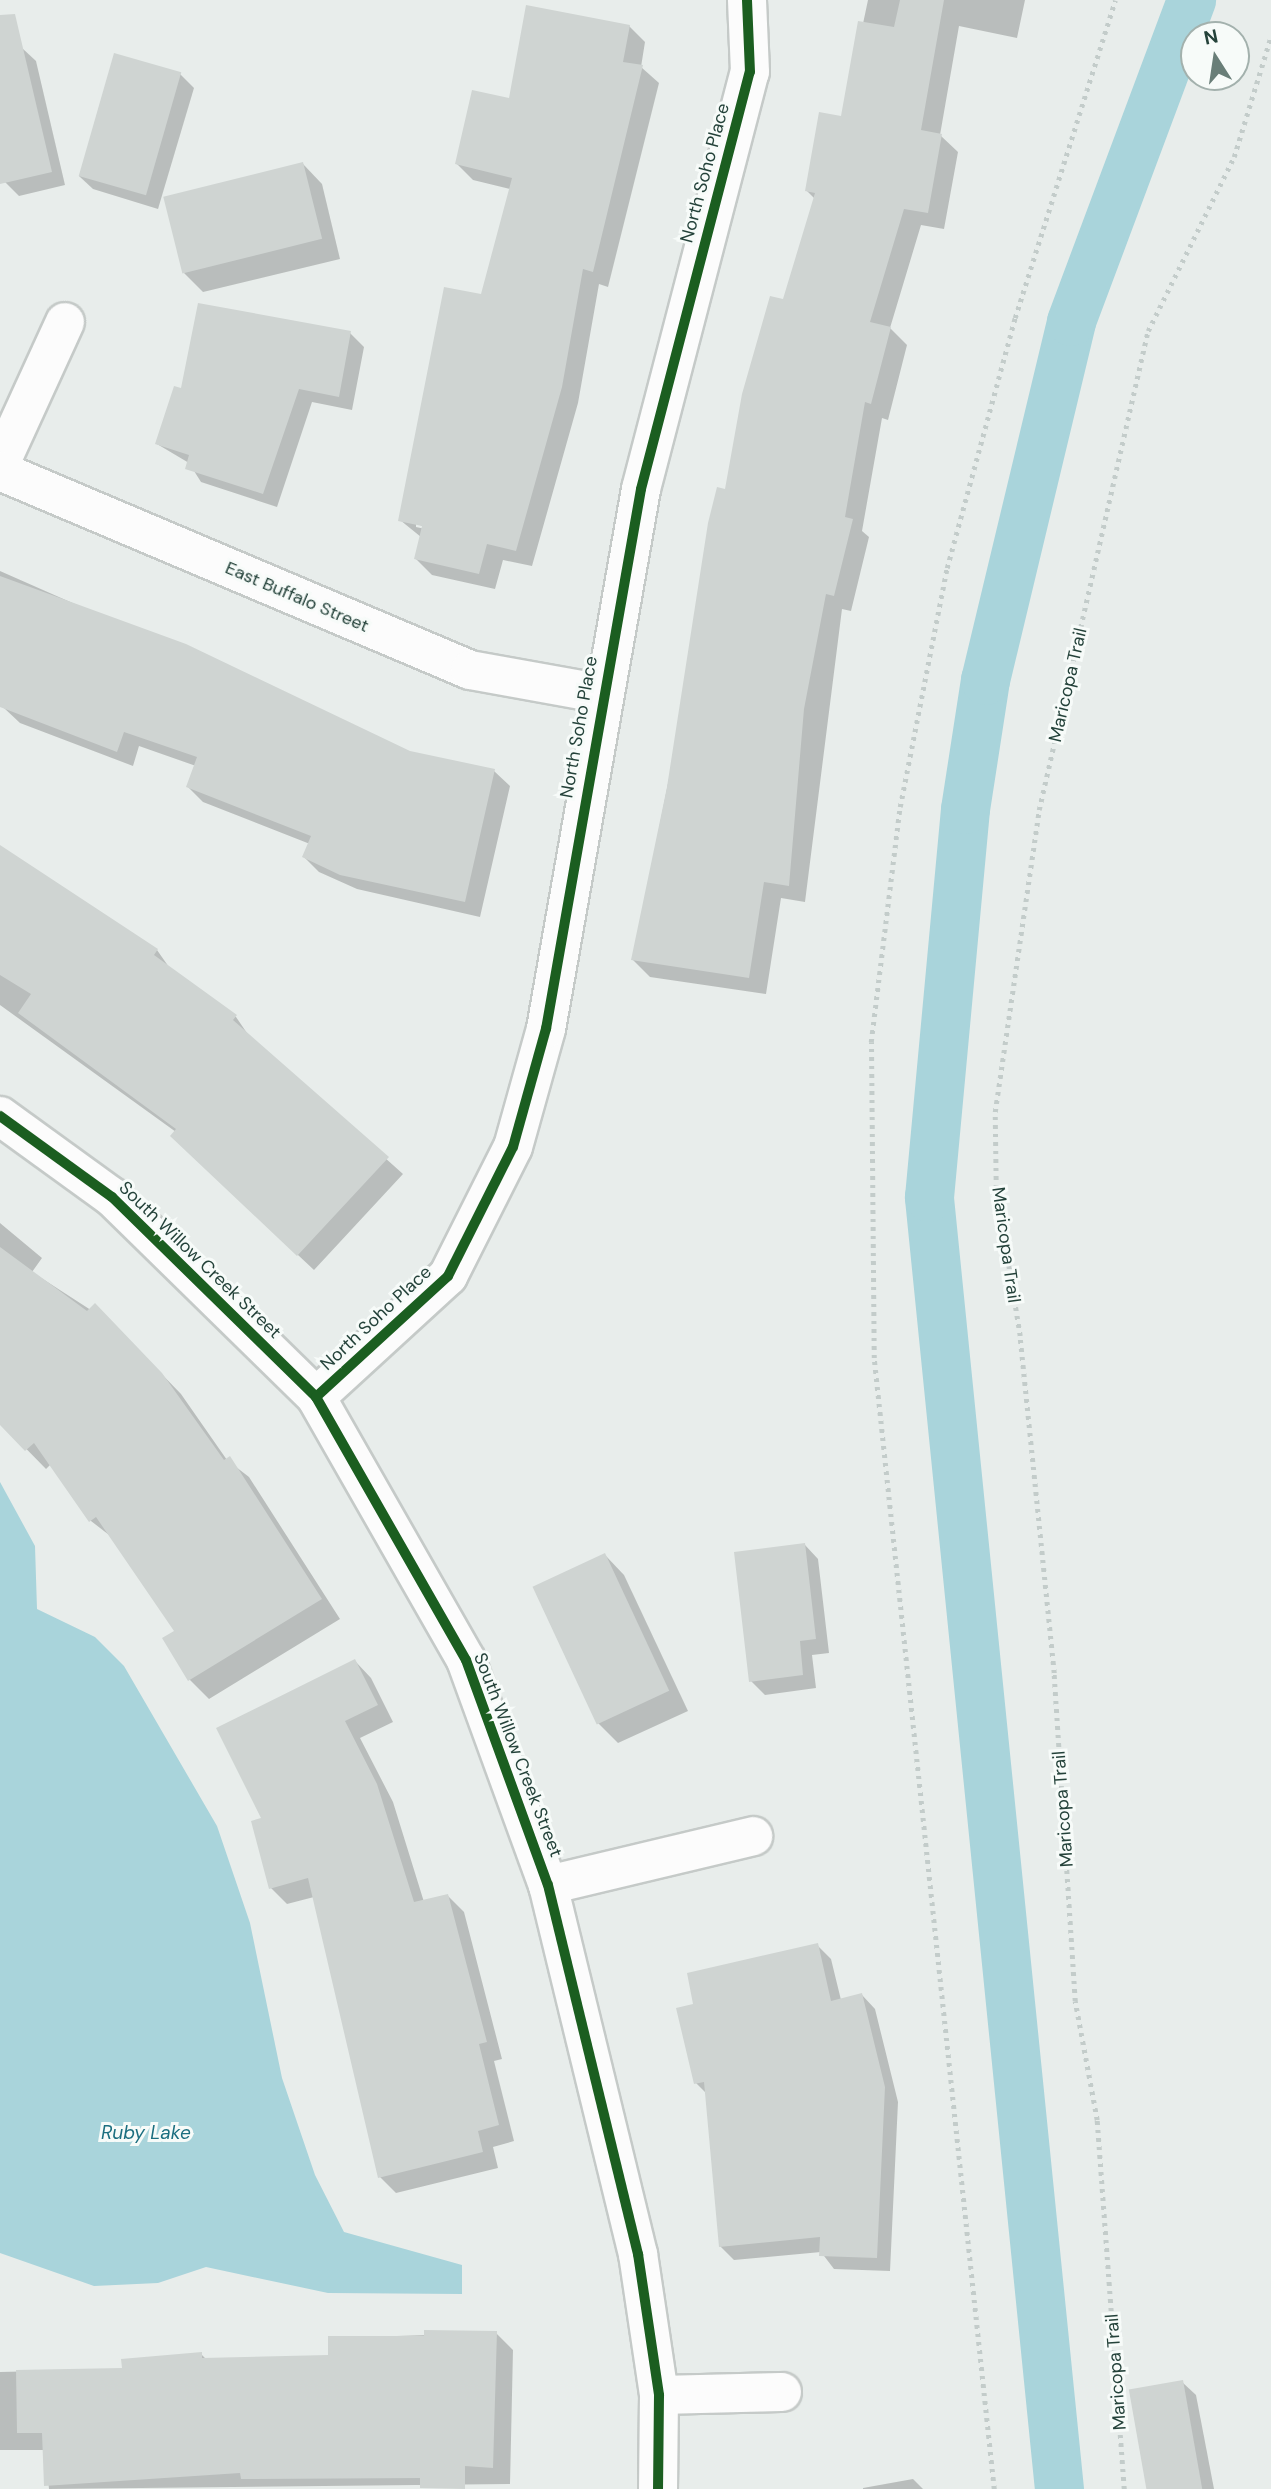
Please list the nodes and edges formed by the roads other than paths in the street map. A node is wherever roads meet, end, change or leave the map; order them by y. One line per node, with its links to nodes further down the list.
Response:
1 (747, 0): 5 (street, North Soho Place)
2 (65, 322): 3 (street)
3 (0, 464)
4 (0, 471): 5 (street, East Buffalo Street)
5 (603, 694): 7 (street, North Soho Place)
6 (0, 1116): 7 (street, South Willow Creek Street)
7 (316, 1397): 9 (street, South Willow Creek Street)
8 (753, 1836): 9 (street)
9 (548, 1885): 11 (street, South Willow Creek Street)
10 (782, 2392): 11 (street)
11 (659, 2395): 12 (street, South Willow Creek Street)
12 (658, 2489)

